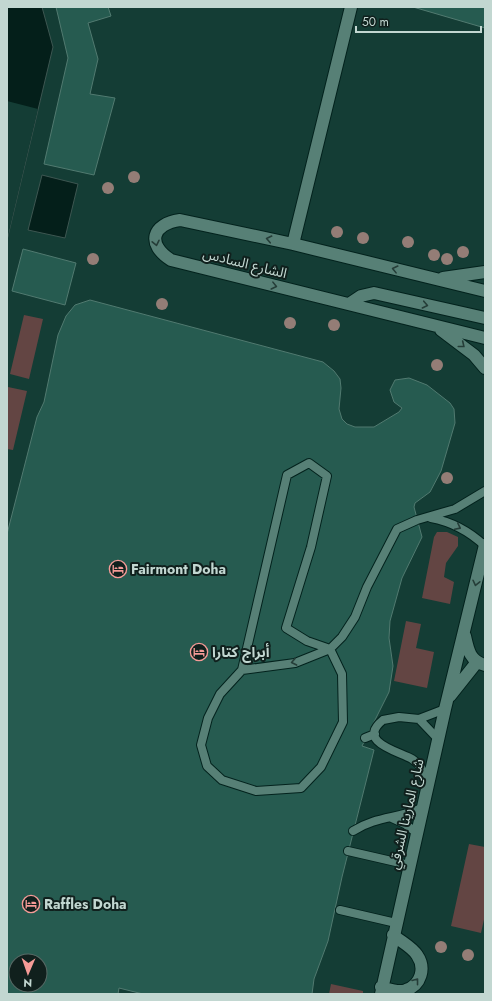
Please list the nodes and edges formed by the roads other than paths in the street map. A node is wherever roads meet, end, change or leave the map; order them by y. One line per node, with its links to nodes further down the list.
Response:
1 (351, 7): 2 (street)
2 (293, 244): 4 (street, الشارع السادس, one-way to 2); 6 (street, الشارع السادس, one-way to 6)
3 (485, 272): 4 (street)
4 (433, 278): 5 (street, الشارع السادس)
5 (485, 292)
6 (349, 304): 7 (street, one-way to 7); 8 (street, الشارع السادس)
7 (485, 318)
8 (435, 325): 9 (street, الشارع السادس); 10 (street, one-way to 10)
9 (485, 338)
10 (485, 368)
11 (485, 491): 12 (lane)
12 (427, 518): 13 (lane, one-way to 13); 15 (lane)
13 (485, 546): 14 (street, شارع المارينا الشرقي, one-way to 14)
14 (465, 633): 16 (street, شارع المارينا الشرقي); 18 (street, شارع المارينا الشرقي)
15 (330, 649): 17 (lane, one-way to 17); 17 (lane); 17 (lane)
16 (481, 664): 18 (street, شارع المارينا الشرقي)
17 (242, 670)
18 (447, 704): 19 (lane); 22 (street, شارع المارينا الشرقي)
19 (419, 719): 20 (lane); 22 (lane)
20 (374, 734): 21 (lane); 23 (lane)
21 (365, 738)
22 (438, 739): 23 (street, شارع المارينا الشرقي)
23 (428, 786): 24 (street, شارع المارينا الشرقي)
24 (422, 808): 25 (lane); 27 (street, شارع المارينا الشرقي)
25 (392, 818): 26 (lane); 27 (lane)
26 (353, 831)
27 (417, 833): 29 (street, شارع المارينا الشرقي)
28 (348, 851): 29 (lane)
29 (409, 865): 31 (street, شارع المارينا الشرقي)
30 (340, 910): 31 (lane)
31 (396, 923): 32 (street, شارع المارينا الشرقي)
32 (393, 935): 33 (street, شارع المارينا الشرقي); 33 (street, شارع المارينا الشرقي, one-way to 32)
33 (381, 990)

